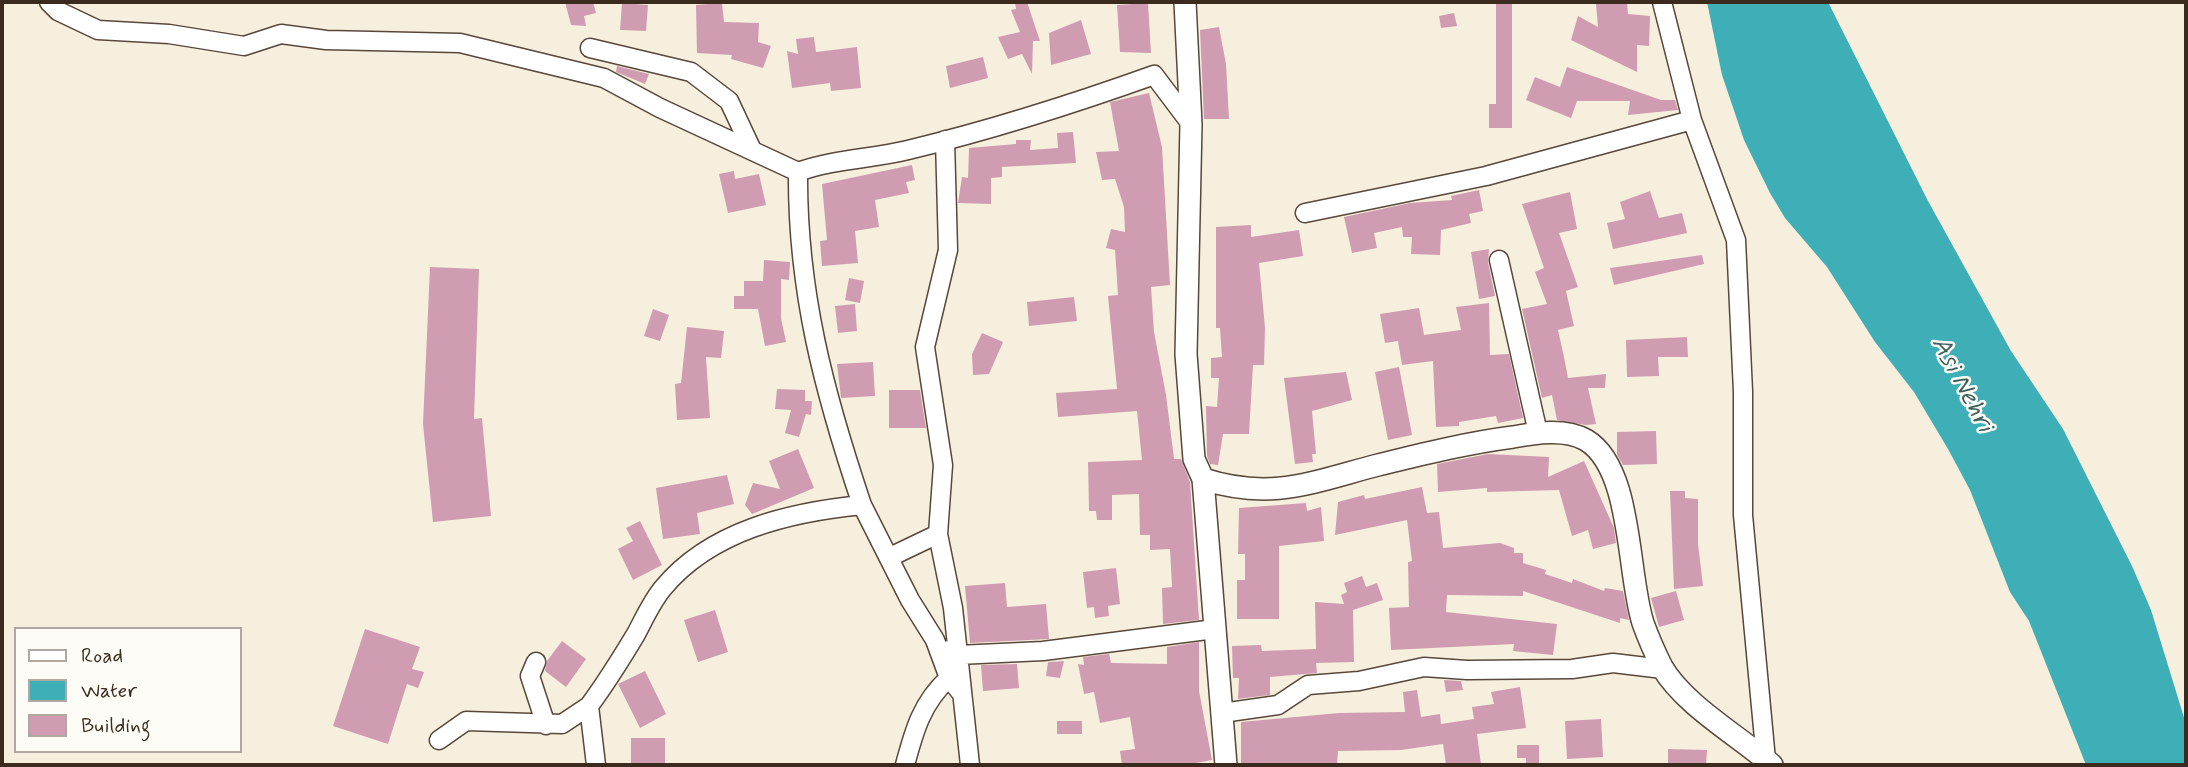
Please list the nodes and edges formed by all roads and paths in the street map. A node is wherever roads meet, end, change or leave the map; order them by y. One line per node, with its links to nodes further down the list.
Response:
1 (49, 2): 8 (street)
2 (1185, 2): 6 (street)
3 (1662, 2): 5 (street)
4 (590, 48): 8 (street)
5 (1692, 120): 10 (street); 28 (street)
6 (1191, 124): 7 (street); 13 (street)
7 (946, 140): 9 (street); 15 (street)
8 (752, 150): 9 (street)
9 (798, 172): 14 (street)
10 (1305, 213)
11 (1499, 260): 12 (street)
12 (1538, 433): 13 (street); 21 (street)
13 (1203, 479): 17 (street)
14 (862, 505): 16 (street); 24 (street)
15 (938, 534): 16 (street); 19 (street)
16 (890, 557): 18 (street)
17 (1215, 629): 19 (street); 25 (street)
18 (934, 640): 19 (street); 22 (street)
19 (958, 655): 23 (street)
20 (536, 662): 26 (street)
21 (1663, 668): 25 (street); 28 (street)
22 (948, 678): 23 (street); 30 (street)
23 (961, 694): 31 (street)
24 (589, 706): 26 (street); 29 (street)
25 (1222, 713): 32 (street)
26 (546, 725): 27 (street)
27 (439, 740)
28 (1769, 763)
29 (596, 765)
30 (905, 765)
31 (970, 765)
32 (1226, 765)

